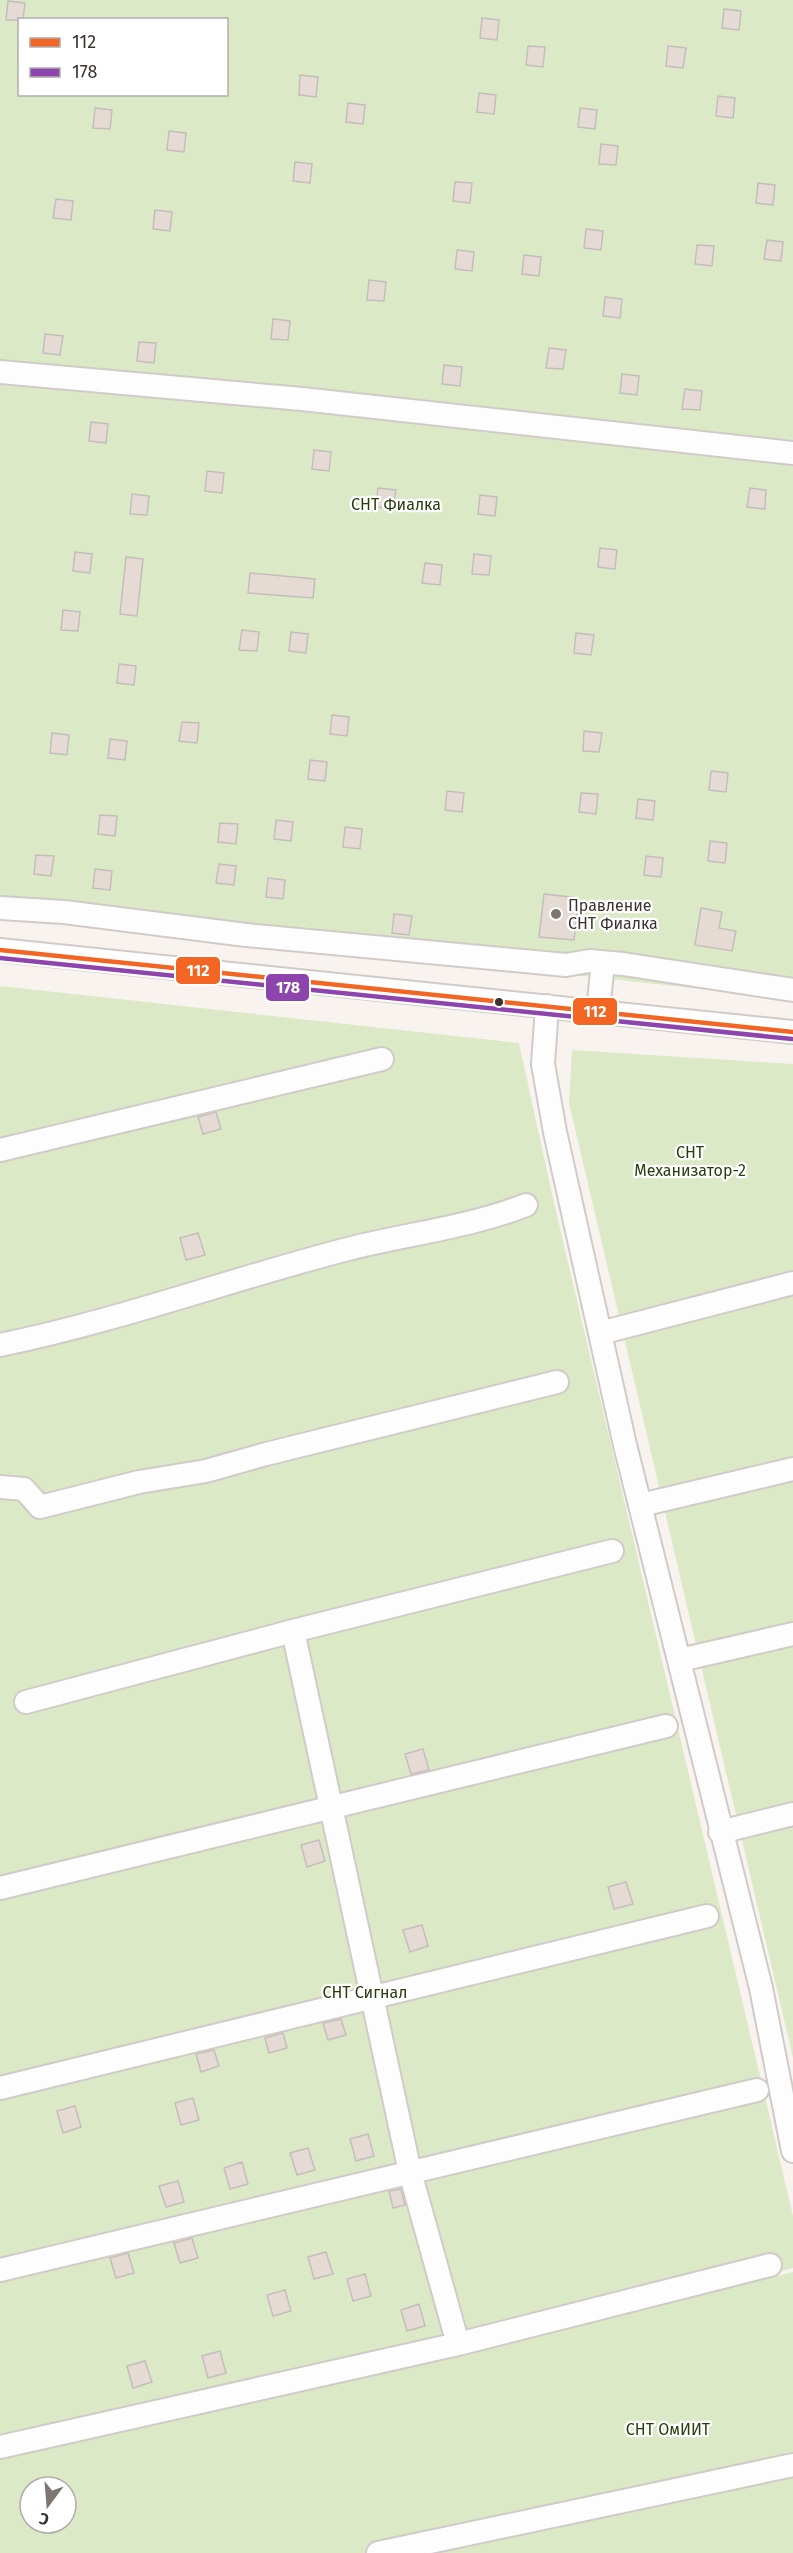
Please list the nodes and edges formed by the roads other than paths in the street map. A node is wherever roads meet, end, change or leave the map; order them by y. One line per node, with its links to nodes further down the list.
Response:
1 (0, 372): 2 (street)
2 (793, 453)
3 (0, 908): 5 (street)
4 (0, 950): 7 (street)
5 (603, 963): 6 (street); 8 (street)
6 (793, 990)
7 (547, 1006): 8 (street); 14 (street)
8 (598, 1010): 9 (street)
9 (793, 1032)
10 (382, 1059): 11 (street)
11 (0, 1150)
12 (526, 1205): 15 (street)
13 (793, 1283): 14 (street)
14 (600, 1333): 19 (street)
15 (0, 1345)
16 (557, 1382): 18 (street)
17 (793, 1469): 19 (street)
18 (0, 1487)
19 (641, 1505): 23 (street)
20 (612, 1551): 21 (street)
21 (293, 1631): 24 (street); 26 (street)
22 (793, 1634): 23 (street)
23 (680, 1660): 28 (street)
24 (26, 1702)
25 (666, 1726): 26 (street)
26 (331, 1808): 29 (street); 31 (street)
27 (793, 1814): 28 (street)
28 (720, 1832): 34 (street)
29 (0, 1888)
30 (707, 1916): 31 (street)
31 (372, 1998): 32 (street); 35 (street)
32 (0, 2088)
33 (757, 2090): 35 (street)
34 (793, 2151)
35 (410, 2172): 37 (street); 38 (street)
36 (770, 2265): 38 (street)
37 (0, 2270)
38 (459, 2344): 39 (street)
39 (0, 2447)
40 (793, 2465): 41 (street)
41 (378, 2553)

